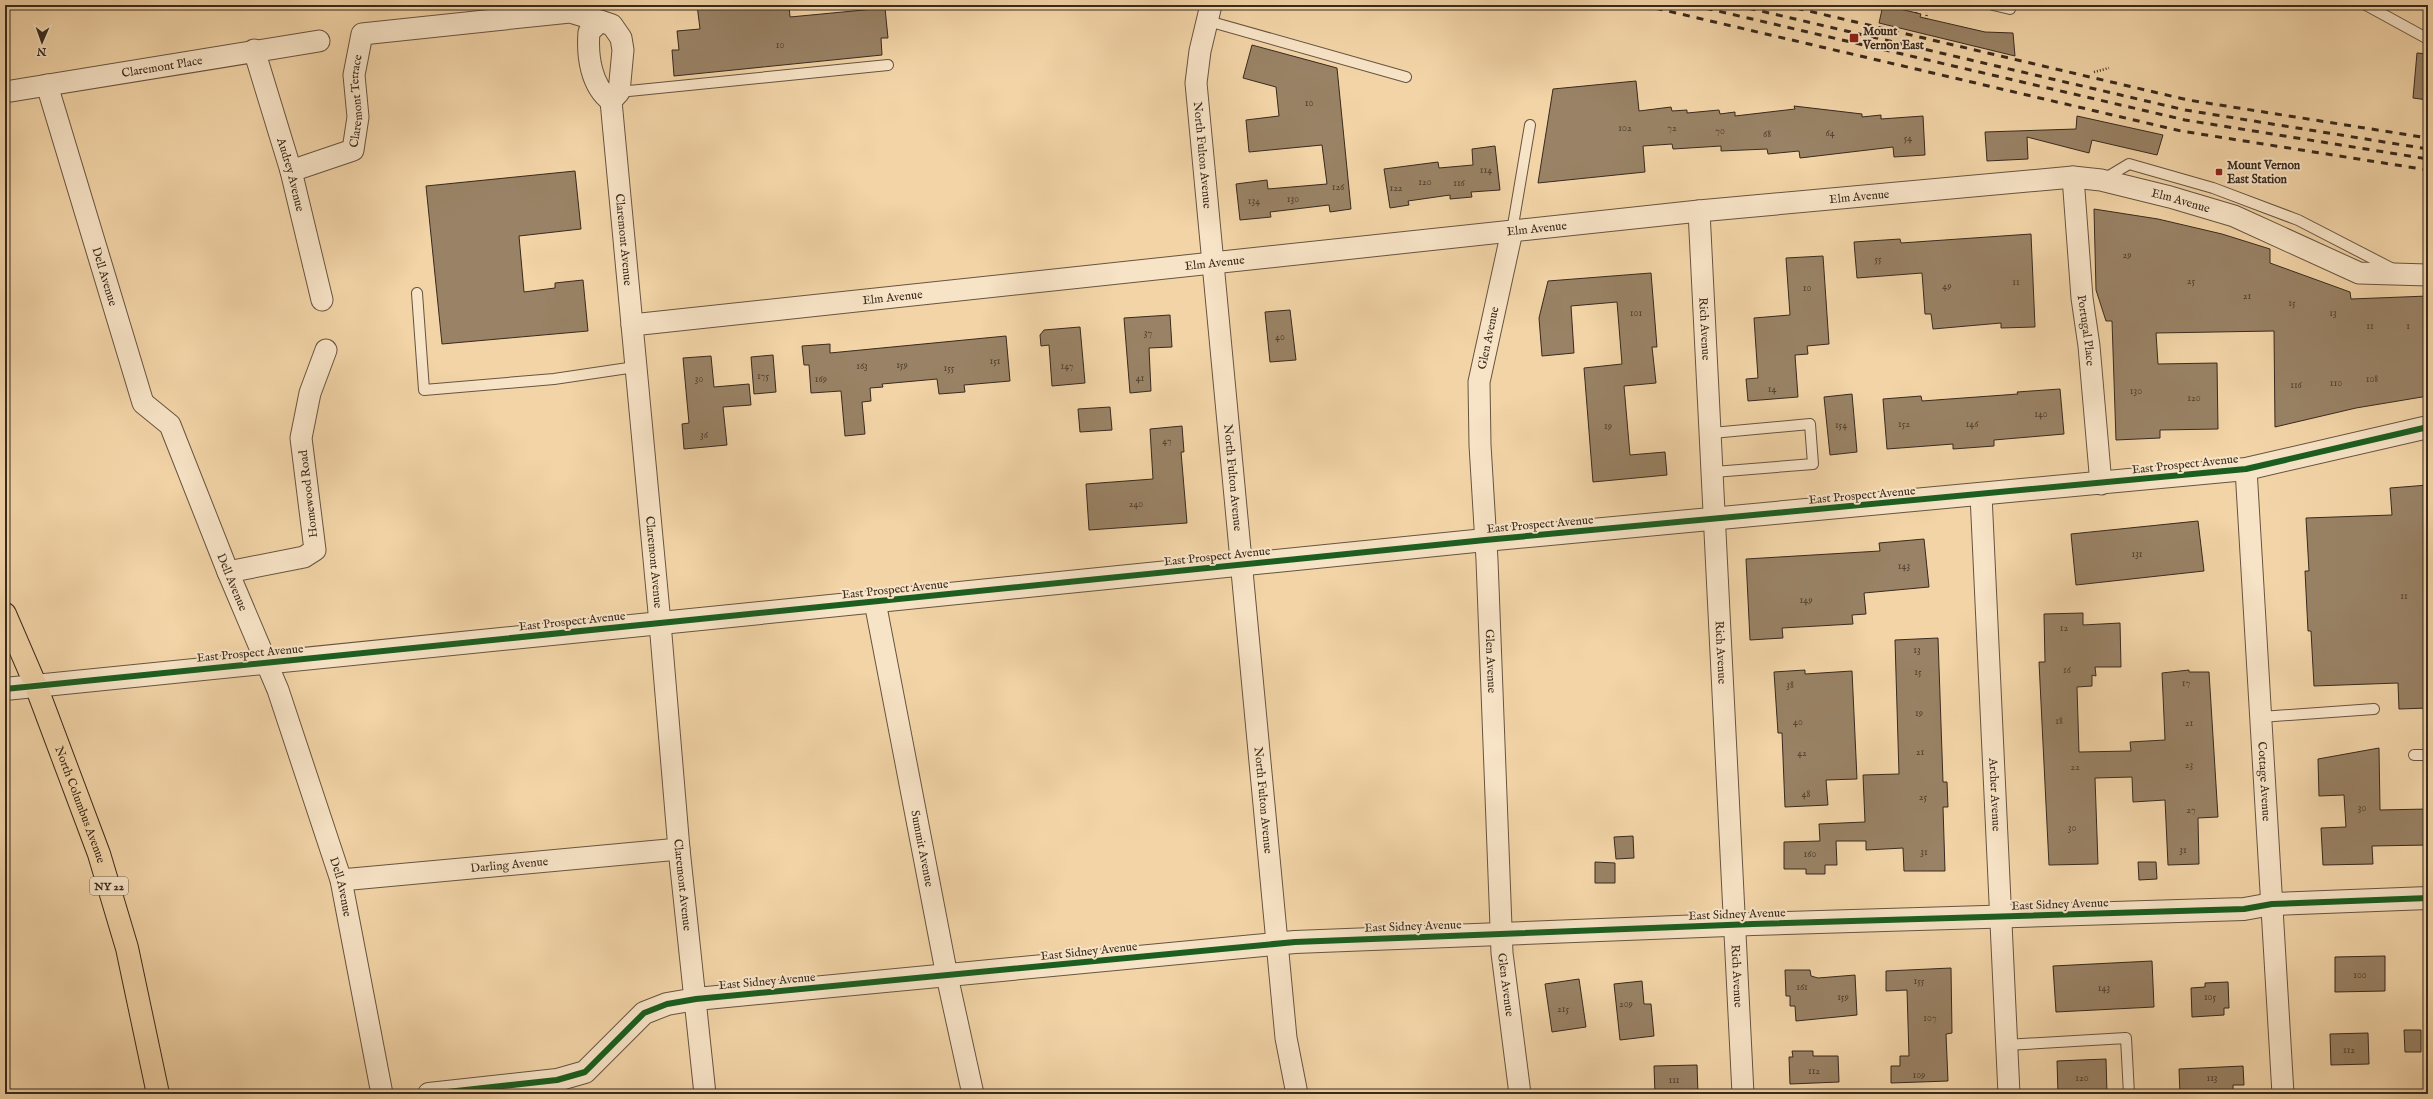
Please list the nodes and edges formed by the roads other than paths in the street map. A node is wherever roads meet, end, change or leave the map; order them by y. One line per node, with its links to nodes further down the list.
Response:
1 (1993, 5): 2 (lane)
2 (2011, 5)
3 (2366, 5): 6 (lane)
4 (1209, 13): 10 (lane); 19 (street, North Fulton Avenue)
5 (600, 21): 13 (street, Claremont Avenue); 13 (street); 15 (street, Claremont Terrace)
6 (2428, 39)
7 (319, 41): 8 (street, Claremont Place)
8 (254, 50): 11 (street, Claremont Place); 15 (street, Audrey Avenue)
9 (888, 65): 13 (lane)
10 (1406, 77)
11 (47, 85): 12 (street, Claremont Place); 35 (street, Dell Avenue)
12 (5, 92)
13 (615, 97): 23 (street, Claremont Avenue)
14 (1530, 125): 18 (lane)
15 (291, 171): 22 (street, Audrey Avenue)
16 (2073, 177): 17 (street, Elm Avenue); 20 (street, Elm Avenue); 30 (street, Portugal Place)
17 (1699, 211): 18 (street, Elm Avenue); 27 (street, Rich Avenue)
18 (1512, 231): 19 (street, Elm Avenue); 33 (street, Glen Avenue)
19 (1214, 262): 23 (street, Elm Avenue); 34 (street, North Fulton Avenue)
20 (2428, 275)
21 (417, 293): 25 (lane)
22 (322, 300)
23 (632, 325): 25 (street, Claremont Avenue)
24 (326, 350): 35 (street, Homewood Road)
25 (636, 367): 38 (street, Claremont Avenue)
26 (2428, 427): 28 (street, East Prospect Avenue)
27 (1712, 433): 29 (street, Rich Avenue); 29 (lane)
28 (2246, 469): 30 (street, East Prospect Avenue); 43 (street, Cottage Avenue)
29 (1714, 472): 32 (street, Rich Avenue)
30 (2101, 484): 31 (street, East Prospect Avenue)
31 (1981, 495): 32 (street, East Prospect Avenue); 50 (street, Archer Avenue)
32 (1714, 519): 33 (street, East Prospect Avenue); 51 (street, Rich Avenue)
33 (1486, 540): 34 (street, East Prospect Avenue); 52 (street, Glen Avenue)
34 (1242, 565): 36 (street, East Prospect Avenue); 53 (street, North Fulton Avenue)
35 (228, 572): 39 (street, Dell Avenue)
36 (875, 602): 38 (street, East Prospect Avenue); 54 (street, Summit Avenue)
37 (5, 614): 40 (main road, North Columbus Avenue / NY 22)
38 (660, 623): 39 (street, East Prospect Avenue); 46 (street, Claremont Avenue)
39 (268, 663): 40 (street, East Prospect Avenue); 47 (street, Dell Avenue)
40 (36, 686): 41 (street, East Prospect Avenue); 57 (main road, North Columbus Avenue / NY 22)
41 (5, 689)
42 (2374, 709): 43 (lane)
43 (2261, 717): 49 (street, Cottage Avenue)
44 (2414, 755): 45 (lane)
45 (2428, 755)
46 (679, 849): 47 (street, Darling Avenue); 55 (street, Claremont Avenue)
47 (341, 880): 58 (street, Dell Avenue)
48 (2428, 898): 49 (street, East Sidney Avenue)
49 (2272, 904): 50 (street, East Sidney Avenue); 67 (street, Cottage Avenue)
50 (2001, 917): 51 (street, East Sidney Avenue); 56 (street, Archer Avenue)
51 (1734, 924): 52 (street, East Sidney Avenue); 64 (street, Rich Avenue)
52 (1501, 934): 53 (street, East Sidney Avenue); 63 (street, Glen Avenue)
53 (1277, 943): 54 (street, East Sidney Avenue); 62 (street, North Fulton Avenue)
54 (947, 976): 55 (street, East Sidney Avenue); 61 (street, Summit Avenue)
55 (696, 999): 59 (street, East Sidney Avenue); 60 (street, Claremont Avenue)
56 (2006, 1045): 65 (street, Archer Avenue); 66 (lane)
57 (158, 1094)
58 (382, 1094)
59 (429, 1094)
60 (705, 1094)
61 (973, 1094)
62 (1297, 1094)
63 (1520, 1094)
64 (1743, 1094)
65 (2009, 1094)
66 (2129, 1094)
67 (2283, 1094)

